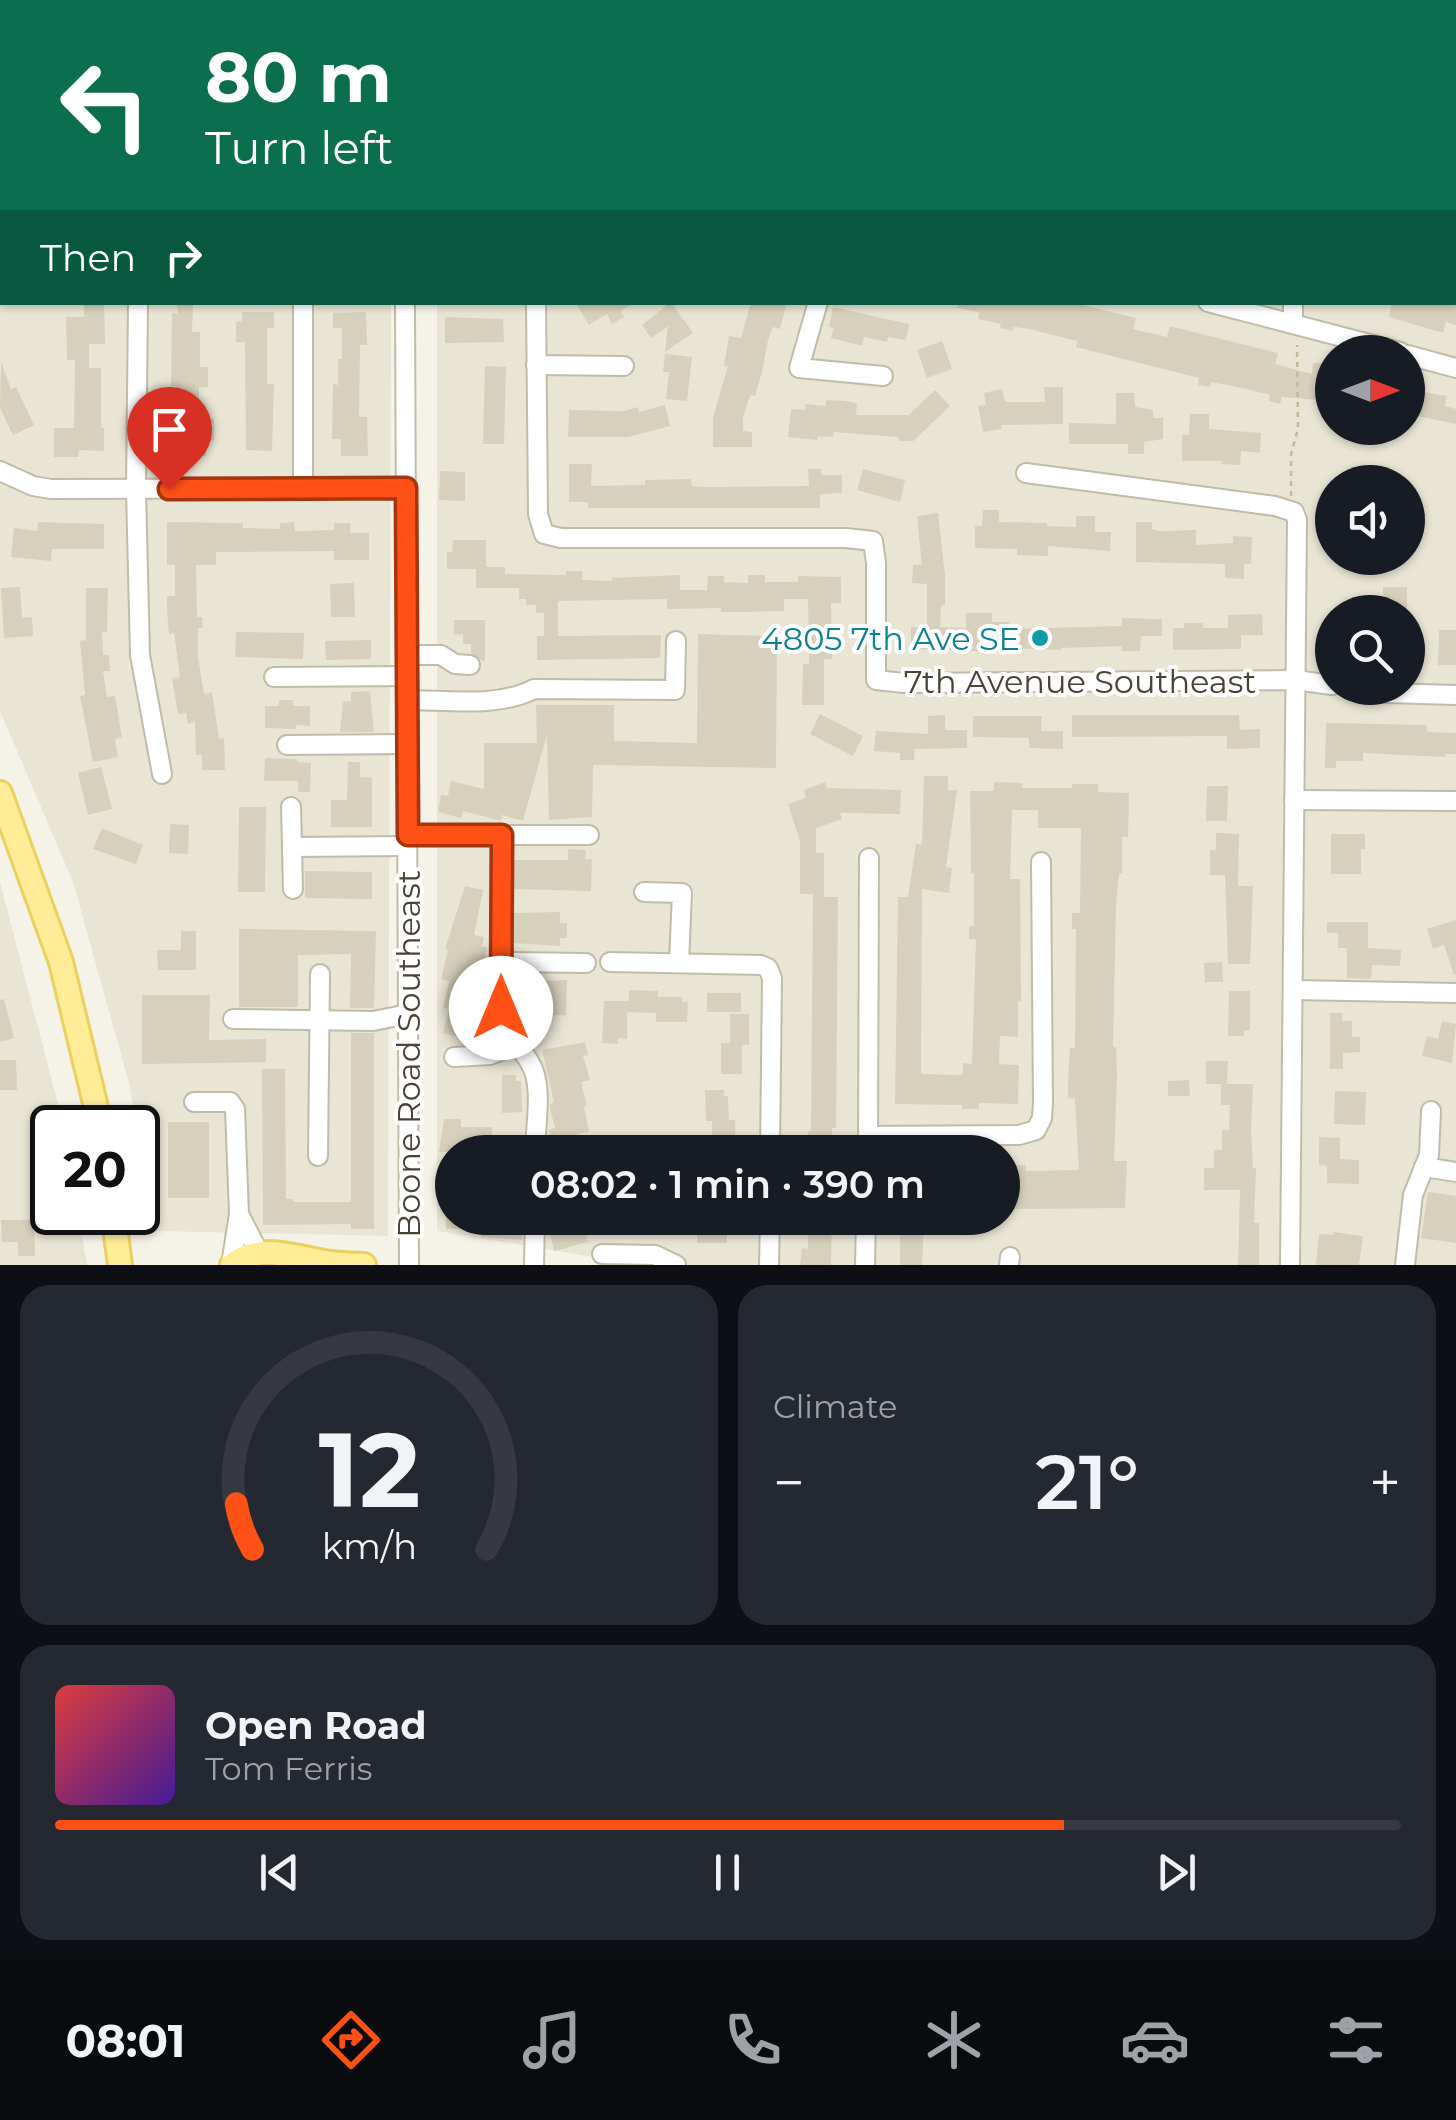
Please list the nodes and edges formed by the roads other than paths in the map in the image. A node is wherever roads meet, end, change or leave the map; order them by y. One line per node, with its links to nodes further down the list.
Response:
1 (138, 305): 19 (street)
2 (303, 305): 17 (street)
3 (405, 305): 18 (street, Boone Road Southeast)
4 (536, 305): 11 (street)
5 (817, 305): 14 (street)
6 (1220, 305): 8 (street)
7 (1293, 305): 8 (street)
8 (1293, 323): 9 (street)
9 (1337, 335)
10 (1425, 359): 13 (street)
11 (536, 365): 12 (street); 25 (street, 7th Avenue Southeast)
12 (624, 366)
13 (1456, 368)
14 (883, 376)
15 (0, 472): 19 (street)
16 (1026, 473): 25 (street)
17 (303, 488): 18 (street); 19 (street)
18 (406, 488): 21 (street, Boone Road Southeast)
19 (136, 490): 32 (street)
20 (676, 642): 29 (street)
21 (407, 655): 22 (street); 24 (street, Boone Road Southeast)
22 (470, 665)
23 (274, 676): 24 (street)
24 (407, 676): 29 (street, Boone Road Southeast)
25 (1295, 680): 26 (street, 7th Avenue Southeast); 34 (street)
26 (1315, 682)
27 (1425, 694): 28 (street)
28 (1456, 695)
29 (407, 700): 30 (street, Boone Road Southeast)
30 (407, 744): 31 (street); 39 (street, Boone Road Southeast)
31 (287, 746)
32 (162, 774)
33 (0, 792): 58 (main road)
34 (1294, 800): 35 (street); 50 (street)
35 (1456, 801)
36 (291, 807): 40 (street)
37 (502, 835): 38 (street); 39 (street); 45 (street)
38 (588, 835)
39 (408, 840): 40 (street); 52 (street, Boone Road Southeast)
40 (292, 846): 43 (street)
41 (869, 858): 62 (street)
42 (1041, 862): 63 (street)
43 (292, 889)
44 (644, 892): 48 (street)
45 (501, 962): 46 (street); 55 (street)
46 (586, 962)
47 (610, 962): 48 (street)
48 (679, 963): 61 (street)
49 (320, 974): 54 (street)
50 (1293, 990): 51 (street); 83 (street)
51 (1456, 993)
52 (408, 1014): 54 (street); 78 (street, Boone Road Southeast)
53 (233, 1019): 54 (street)
54 (320, 1021): 64 (street)
55 (516, 1045): 56 (street); 60 (street)
56 (454, 1057)
57 (194, 1102): 67 (street)
58 (95, 1105)
59 (1431, 1112): 65 (street)
60 (535, 1135)
61 (770, 1135)
62 (868, 1135)
63 (1019, 1135)
64 (318, 1156)
65 (1424, 1166): 66 (street); 84 (street)
66 (1456, 1172)
67 (239, 1214): 73 (street); 76 (street)
68 (116, 1235): 75 (main road)
69 (535, 1235): 79 (street)
70 (770, 1235): 81 (street)
71 (866, 1235): 82 (street)
72 (602, 1254): 80 (street)
73 (260, 1255): 74 (main road); 76 (main road)
74 (321, 1264): 77 (main road)
75 (120, 1265)
76 (232, 1265)
77 (364, 1265)
78 (409, 1265)
79 (534, 1265)
80 (676, 1265)
81 (769, 1265)
82 (865, 1265)
83 (1290, 1265)
84 (1405, 1265)

